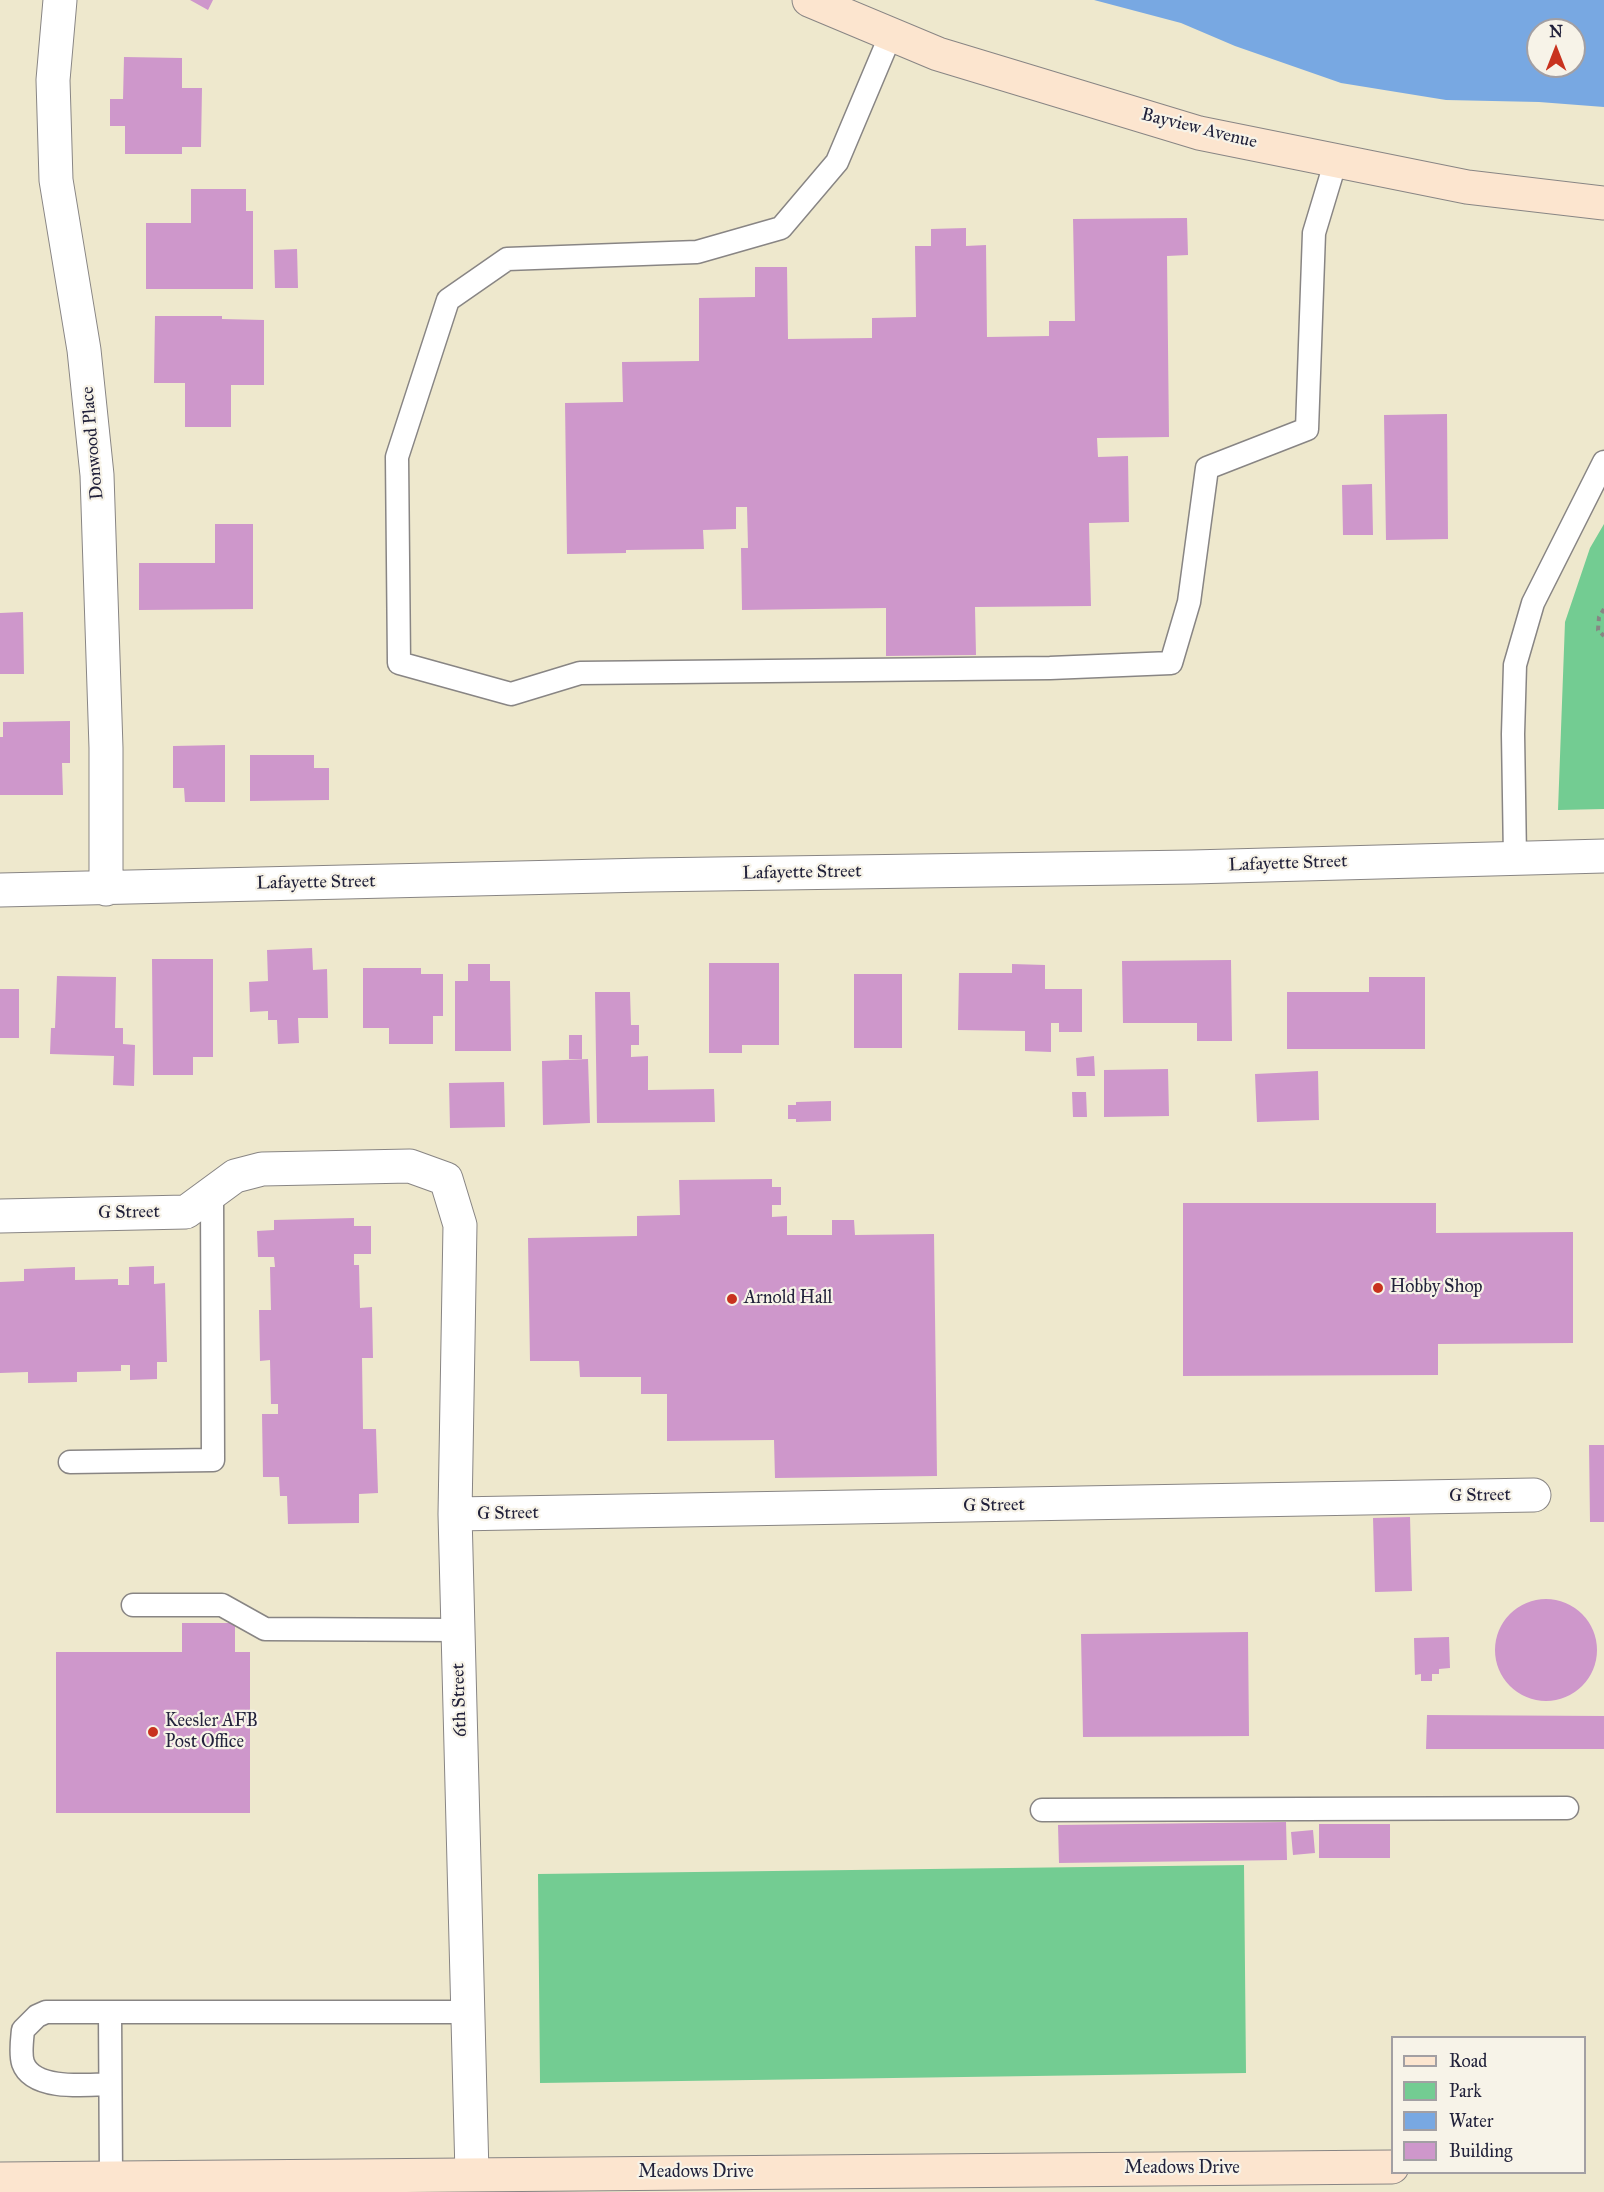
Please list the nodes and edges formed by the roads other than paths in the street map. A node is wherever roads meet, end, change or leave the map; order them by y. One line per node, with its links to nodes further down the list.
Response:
1 (60, 0): 9 (street, Donwood Place)
2 (809, 0): 3 (street, Bayview Avenue)
3 (891, 34): 4 (street, Bayview Avenue); 4 (lane)
4 (1335, 160): 5 (street, Bayview Avenue)
5 (1604, 203)
6 (1604, 462): 8 (lane)
7 (1604, 855): 8 (street, Lafayette Street)
8 (1515, 858): 9 (street, Lafayette Street)
9 (106, 889): 10 (street, Lafayette Street)
10 (0, 890)
11 (212, 1194): 12 (street, G Street); 13 (street, G Street); 14 (lane)
12 (0, 1216)
13 (459, 1225): 16 (street, 6th Street)
14 (70, 1462)
15 (1534, 1495): 16 (street, G Street)
16 (455, 1515): 18 (street, 6th Street)
17 (133, 1605): 18 (lane)
18 (458, 1630): 22 (street, 6th Street)
19 (1568, 1808): 20 (lane)
20 (1042, 1810)
21 (110, 2012): 22 (lane); 23 (lane); 23 (lane)
22 (468, 2012): 25 (street, 6th Street)
23 (110, 2084): 26 (lane)
24 (1391, 2167): 25 (street, Meadows Drive)
25 (472, 2174): 26 (street, Meadows Drive)
26 (111, 2178): 28 (street, Meadows Drive)
27 (0, 2179): 28 (street, Meadows Drive)
28 (35, 2185)

